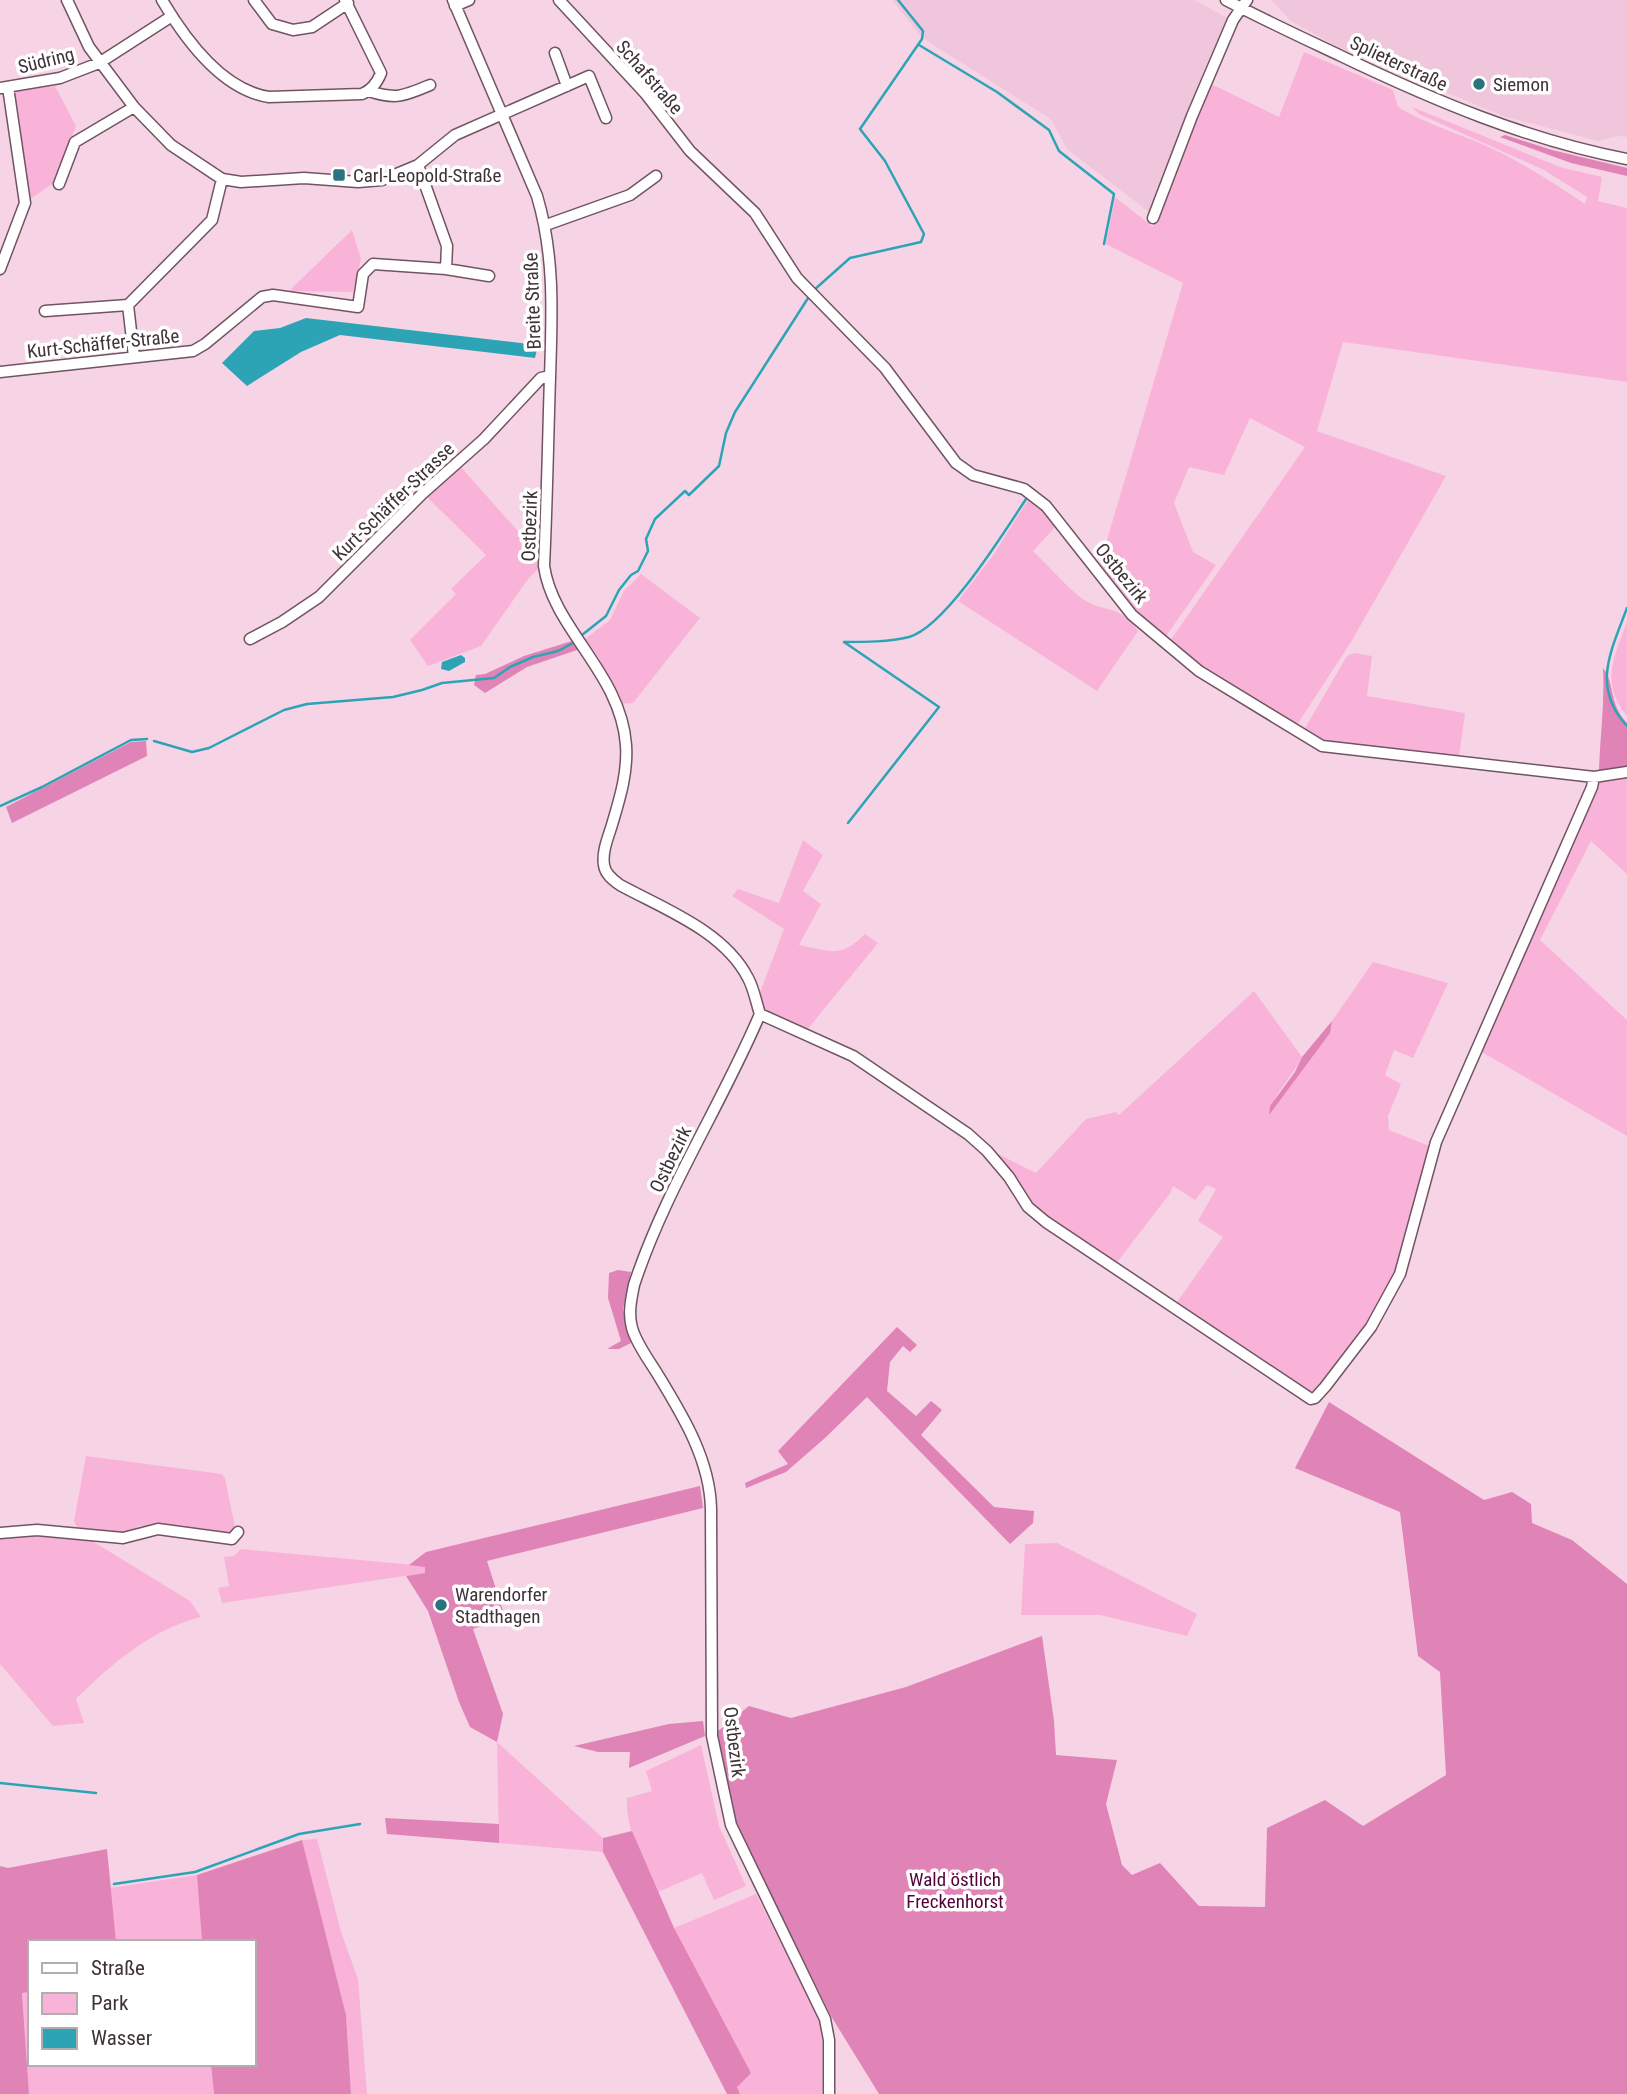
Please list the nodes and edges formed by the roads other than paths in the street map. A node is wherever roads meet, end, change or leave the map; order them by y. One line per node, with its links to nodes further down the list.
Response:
1 (67, 0): 12 (street)
2 (162, 0): 10 (street)
3 (254, 0): 7 (street)
4 (469, 0): 8 (street)
5 (559, 0): 23 (street, Schafstraße)
6 (1226, 0): 9 (street, Splieterstraße)
7 (347, 2): 16 (street)
8 (454, 3): 18 (street, Breite Straße)
9 (1244, 4): 20 (street, Splieterstraße); 26 (street)
10 (172, 16): 12 (street, Südring); 16 (street)
11 (555, 53): 14 (street)
12 (99, 63): 15 (street, Südring); 17 (street)
13 (430, 85): 16 (street)
14 (567, 86): 18 (street); 19 (street)
15 (4, 88): 28 (street)
16 (369, 91)
17 (134, 107): 24 (street); 25 (street)
18 (501, 114): 21 (street); 27 (street, Breite Straße)
19 (606, 118)
20 (1627, 159)
21 (418, 165): 24 (street); 29 (street)
22 (656, 176): 27 (street, Breite Straße)
23 (715, 177): 38 (street, Ostbezirk)
24 (222, 179): 31 (street)
25 (59, 184)
26 (1153, 218)
27 (546, 225): 35 (street, Breite Straße)
28 (0, 269)
29 (446, 269): 30 (street); 33 (street, Kurt-Schäffer-Straße)
30 (489, 276)
31 (128, 305): 32 (street); 33 (street)
32 (45, 311)
33 (134, 357): 34 (street, Kurt-Schäffer-Straße)
34 (0, 372)
35 (550, 376): 36 (street, Kurt-Schäffer-Strasse); 39 (street, Ostbezirk)
36 (250, 639)
37 (1627, 772): 38 (street, Ostbezirk)
38 (1594, 777): 39 (street)
39 (760, 1014): 42 (street, Ostbezirk)
40 (238, 1532): 41 (street)
41 (0, 1533)
42 (828, 2094)

